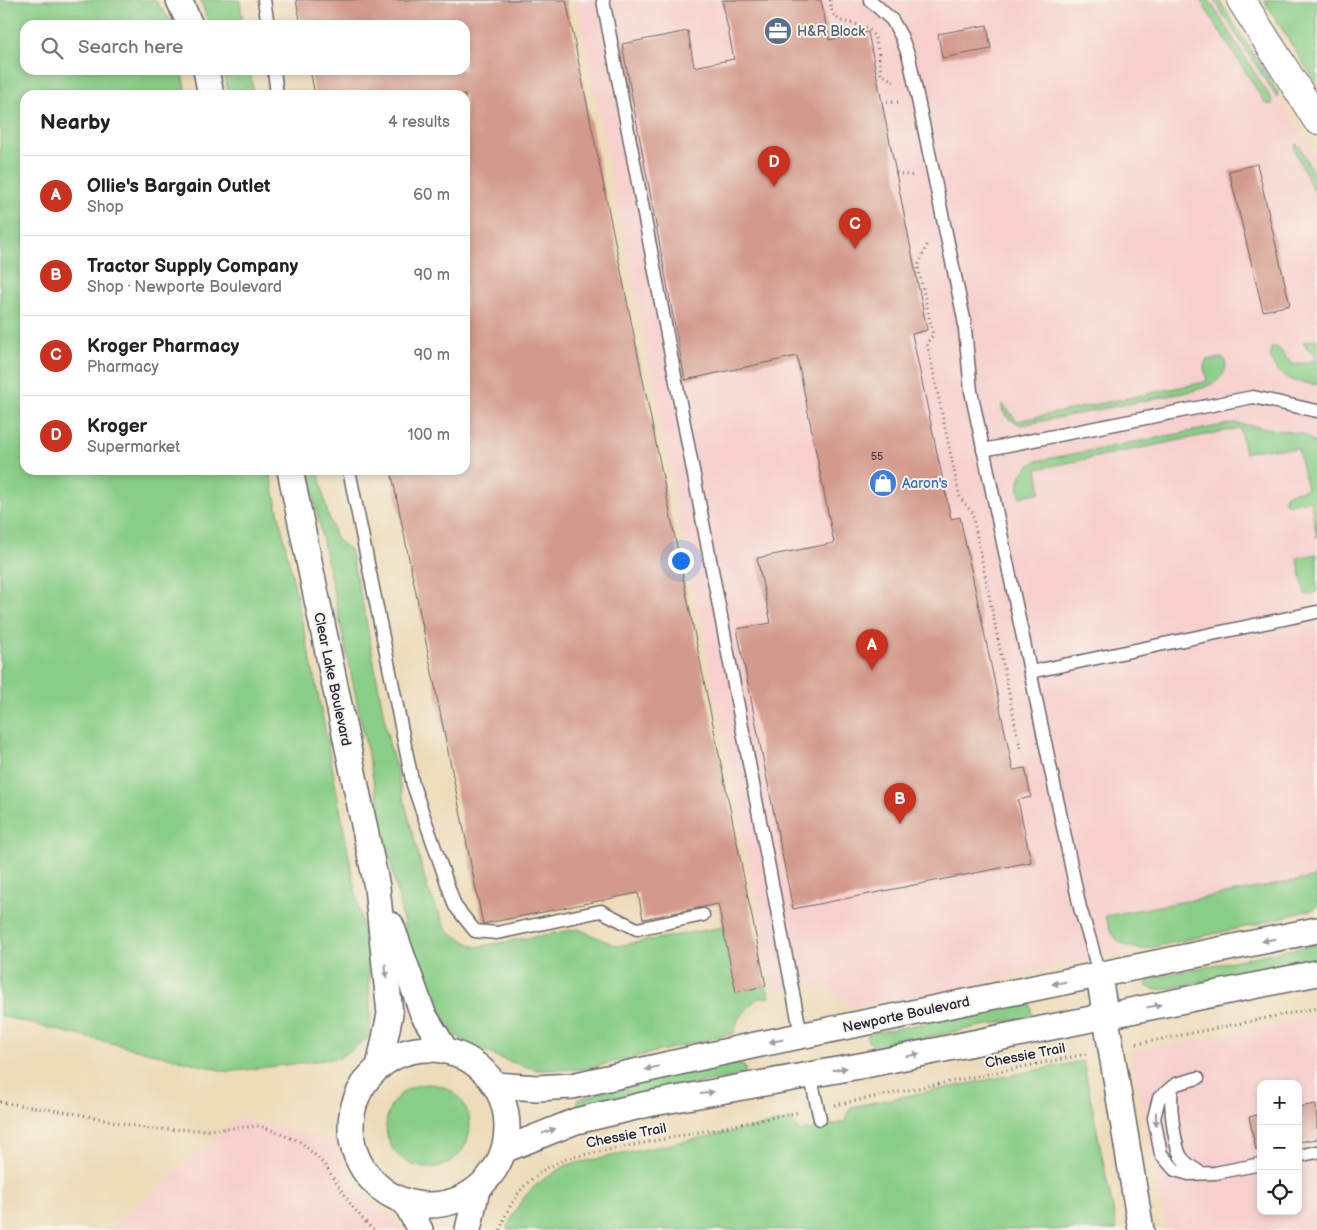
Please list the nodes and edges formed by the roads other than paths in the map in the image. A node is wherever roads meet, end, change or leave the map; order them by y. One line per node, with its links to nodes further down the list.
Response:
1 (179, 0): 6 (street)
2 (264, 0): 7 (lane)
3 (603, 0): 25 (lane)
4 (870, 0): 14 (lane)
5 (1241, 0): 12 (street)
6 (188, 20)
7 (267, 20)
8 (207, 75): 10 (street)
9 (275, 75): 11 (lane)
10 (210, 90)
11 (276, 90)
12 (1317, 120)
13 (1317, 411): 14 (lane)
14 (983, 450): 18 (lane)
15 (291, 475): 19 (street, Clear Lake Boulevard)
16 (350, 475): 20 (lane)
17 (1317, 612): 18 (lane)
18 (1030, 672): 23 (lane)
19 (377, 887): 26 (street, Clear Lake Boulevard); 27 (street, Clear Lake Boulevard, one-way to 27)
20 (703, 915)
21 (1317, 930): 23 (street, Newporte Boulevard, one-way to 23)
22 (1317, 973): 24 (street, one-way to 22)
23 (1099, 976): 24 (street); 25 (street, Newporte Boulevard, one-way to 25)
24 (1106, 1016): 28 (street, one-way to 24); 42 (street)
25 (801, 1035): 28 (street); 30 (street, Newporte Boulevard, one-way to 30)
26 (446, 1051): 27 (street); 30 (street)
27 (379, 1067): 39 (street)
28 (810, 1074): 32 (lane); 33 (street, one-way to 28)
29 (1198, 1078): 31 (lane)
30 (495, 1085): 33 (street)
31 (1172, 1088): 37 (lane); 37 (lane, one-way to 37)
32 (820, 1119)
33 (504, 1150): 38 (street)
34 (1317, 1152): 35 (lane)
35 (1302, 1155)
36 (1257, 1165): 37 (lane)
37 (1201, 1174)
38 (477, 1189): 39 (street); 41 (street)
39 (405, 1201): 40 (street)
40 (420, 1230)
41 (468, 1230)
42 (1141, 1230)

